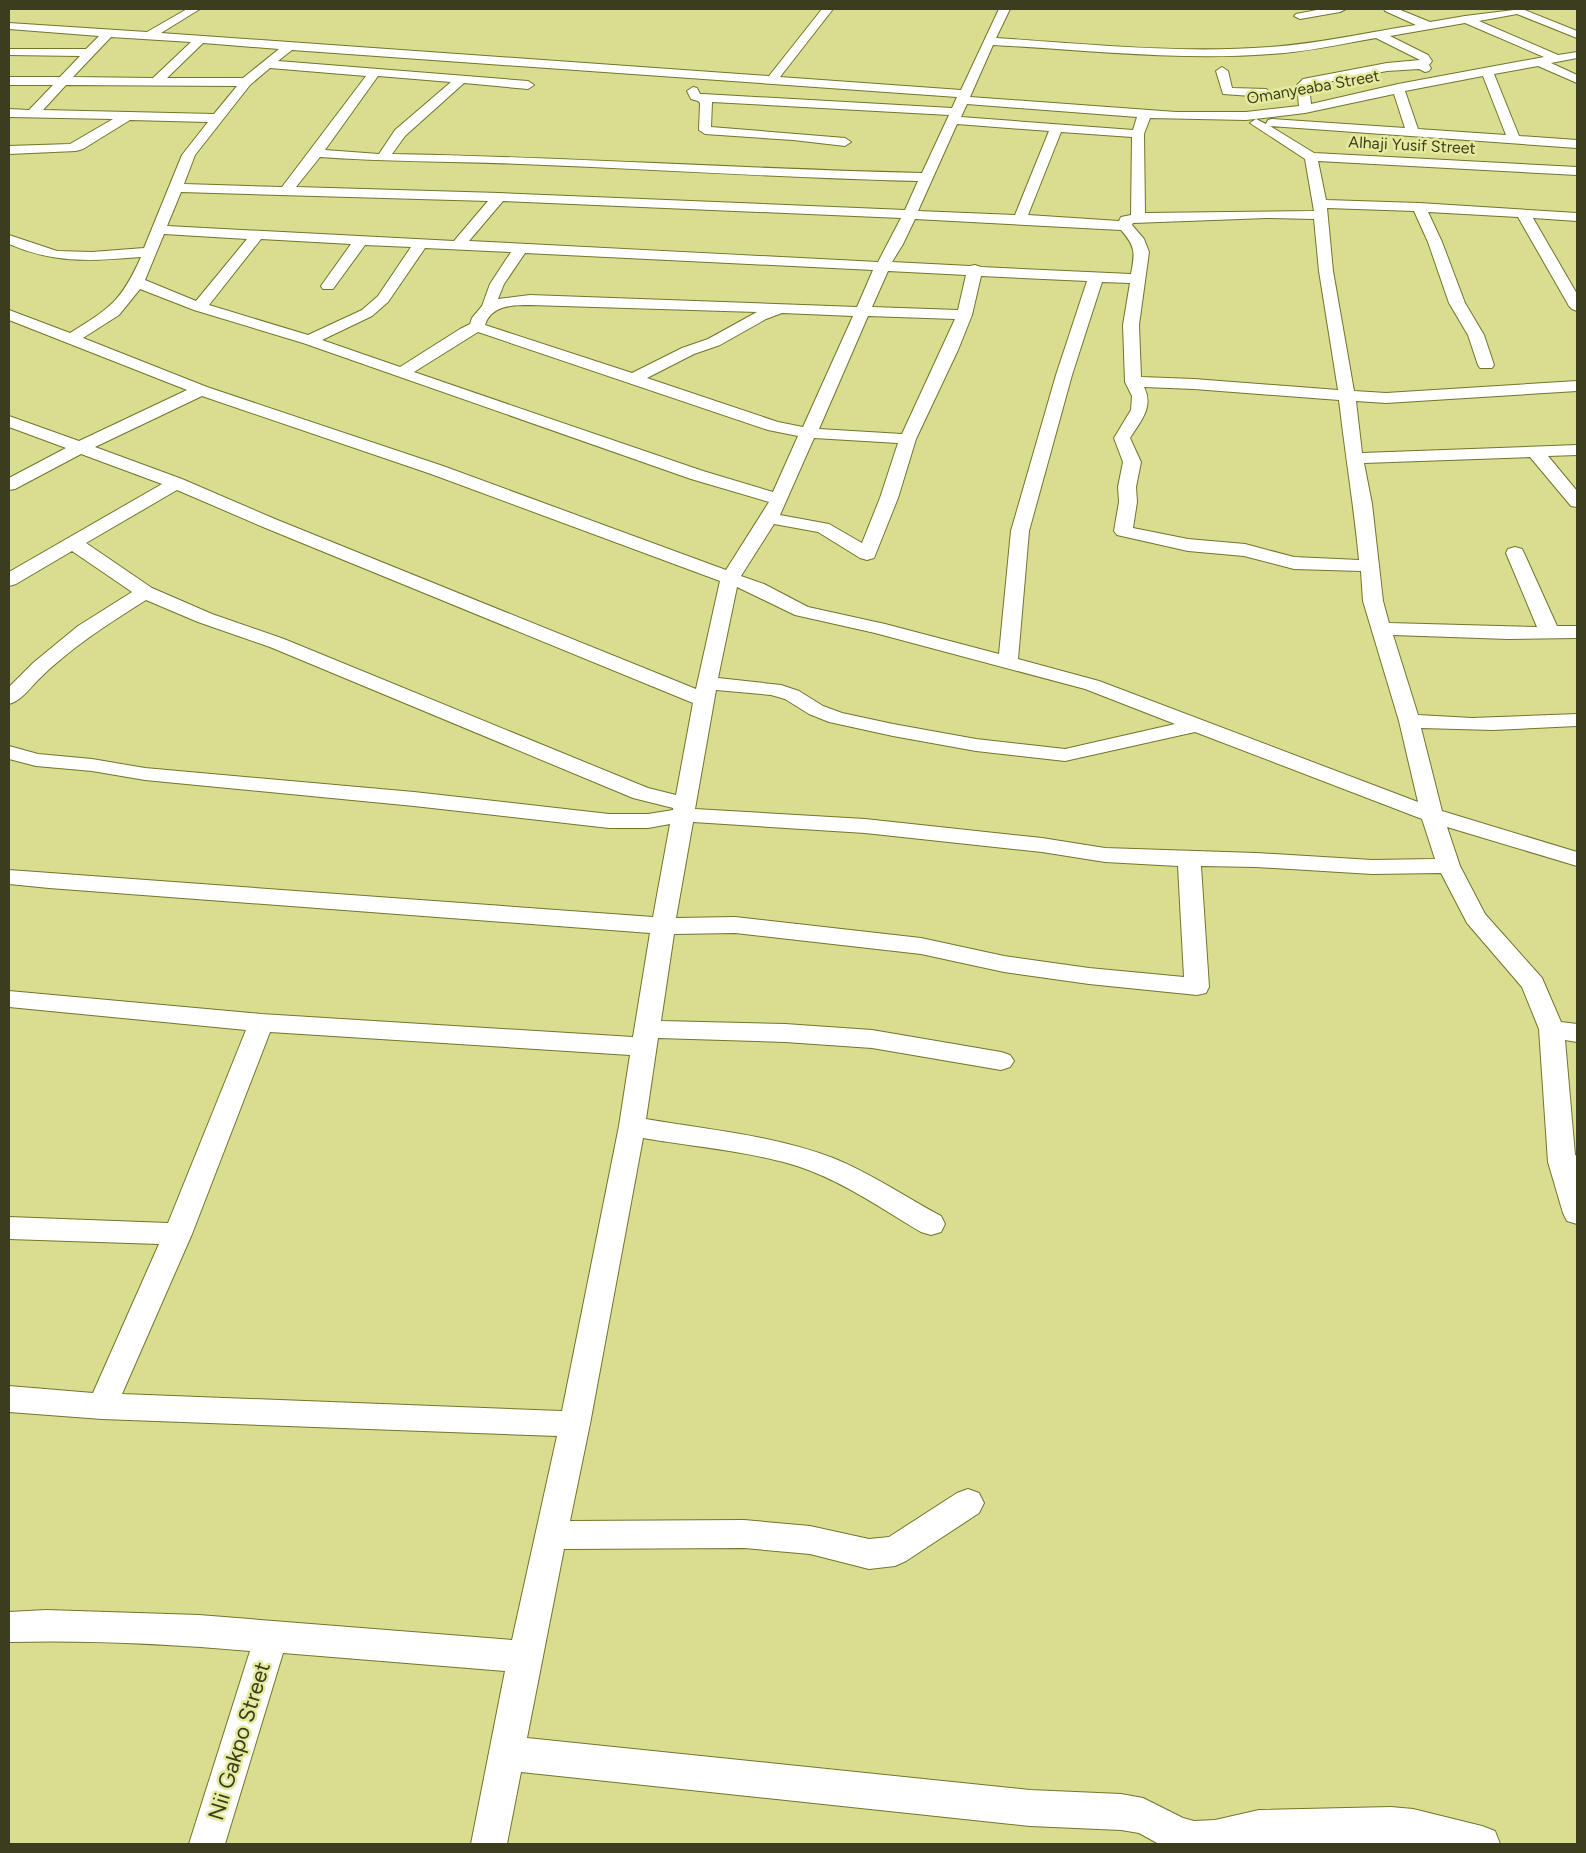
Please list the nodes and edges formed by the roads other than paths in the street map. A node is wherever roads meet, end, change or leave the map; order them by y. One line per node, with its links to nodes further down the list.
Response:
1 (194, 9): 14 (street)
2 (828, 9): 31 (street)
3 (1004, 9): 16 (street)
4 (1340, 9): 8 (street)
5 (1388, 9): 10 (street)
6 (1515, 10): 7 (street); 13 (street)
7 (1463, 14): 10 (street); 21 (street)
8 (1300, 16)
9 (9, 26): 11 (street)
10 (1429, 26): 12 (street)
11 (108, 33): 14 (street); 19 (street)
12 (1378, 34): 16 (street); 24 (street)
13 (1577, 35)
14 (149, 36): 15 (street)
15 (200, 40): 17 (street); 35 (street)
16 (988, 41): 42 (street)
17 (289, 46): 23 (street); 28 (street)
18 (9, 52): 19 (street)
19 (89, 53): 34 (street)
20 (1577, 55): 21 (street, Omanyeaba Street)
21 (1558, 58): 22 (street, Omanyeaba Street)
22 (1539, 62): 26 (street, Omanyeaba Street); 29 (street)
23 (267, 64): 27 (street); 36 (street)
24 (1422, 65): 32 (street); 44 (street)
25 (1222, 71): 39 (street)
26 (1487, 72): 32 (street, Omanyeaba Street); 56 (street)
27 (374, 73): 30 (street); 62 (street)
28 (706, 76): 31 (street); 41 (street)
29 (1577, 79)
30 (461, 80): 37 (street); 63 (street)
31 (772, 80): 42 (street)
32 (1435, 80): 38 (street, Omanyeaba Street)
33 (9, 81): 34 (street)
34 (63, 81): 35 (street); 46 (street)
35 (156, 82): 36 (street)
36 (246, 82): 50 (street)
37 (528, 85)
38 (1398, 88): 44 (street, Omanyeaba Street); 54 (street)
39 (1227, 91): 40 (street); 49 (street)
40 (1266, 93)
41 (703, 98): 43 (street); 58 (street)
42 (959, 106): 43 (street); 47 (street, Omanyeaba Street); 53 (street); 67 (street)
43 (867, 107): 58 (street)
44 (1305, 108): 51 (street, Omanyeaba Street)
45 (9, 113): 46 (street)
46 (33, 113): 48 (street)
47 (1145, 114): 49 (street, Omanyeaba Street); 55 (street)
48 (129, 115): 50 (street); 61 (street)
49 (1224, 117): 51 (street, Omanyeaba Street)
50 (217, 118): 68 (street)
51 (1250, 119): 52 (street); 64 (street)
52 (1318, 126): 54 (street); 64 (street)
53 (1057, 127): 55 (street); 76 (street)
54 (1412, 133): 56 (street)
55 (1138, 134): 77 (street)
56 (1514, 140): 59 (street)
57 (1577, 140): 59 (street)
58 (845, 142): 65 (street)
59 (1561, 143): 60 (street)
60 (1577, 144)
61 (9, 150)
62 (316, 153): 63 (street); 69 (street)
63 (383, 158): 65 (street)
64 (1313, 158): 66 (street, Alhaji Yusif Street); 72 (street)
65 (838, 165): 67 (street)
66 (1577, 170)
67 (928, 177): 73 (street)
68 (176, 188): 69 (street); 78 (street)
69 (286, 190): 70 (street)
70 (499, 198): 73 (street); 83 (street)
71 (1419, 206): 72 (street); 74 (street); 102 (street)
72 (1320, 210): 77 (street); 108 (street)
73 (910, 214): 76 (street); 86 (street)
74 (1523, 214): 75 (street); 92 (street)
75 (1577, 217)
76 (1020, 219): 77 (street)
77 (1131, 221): 89 (street)
78 (159, 230): 79 (street); 85 (street)
79 (257, 235): 81 (street); 93 (street)
80 (9, 239): 85 (street)
81 (360, 241): 82 (street); 91 (street)
82 (420, 244): 83 (street); 101 (street)
83 (458, 245): 84 (street)
84 (521, 248): 86 (street); 94 (street)
85 (150, 252): 90 (street)
86 (884, 265): 87 (street); 96 (street)
87 (975, 269): 88 (street); 97 (street)
88 (1096, 276): 89 (street); 130 (street)
89 (1137, 279): 105 (street)
90 (137, 282): 93 (street); 100 (street)
91 (328, 286)
92 (1577, 306)
93 (199, 307): 101 (street)
94 (490, 307): 95 (street); 99 (street)
95 (782, 309): 96 (street); 104 (street)
96 (863, 311): 97 (street); 110 (street)
97 (964, 315): 111 (street)
98 (9, 316): 100 (street)
99 (478, 327): 103 (street); 104 (street)
100 (71, 339): 107 (street)
101 (309, 340): 103 (street)
102 (1486, 365)
103 (402, 373): 118 (street)
104 (634, 378): 110 (street)
105 (1133, 382): 108 (street); 123 (street)
106 (1577, 386): 108 (street)
107 (202, 390): 112 (street); 124 (street)
108 (1347, 395): 115 (street)
109 (9, 421): 112 (street)
110 (808, 433): 111 (street); 118 (street)
111 (908, 439): 120 (street)
112 (79, 448): 116 (street); 117 (street)
113 (1577, 450): 114 (street)
114 (1535, 452): 115 (street); 119 (street)
115 (1354, 458): 123 (street)
116 (176, 483): 121 (street); 131 (street)
117 (9, 485)
118 (779, 499): 120 (street)
119 (1577, 502)
120 (769, 518): 124 (street)
121 (73, 544): 125 (street); 126 (street)
122 (1514, 553): 128 (street)
123 (1368, 566): 127 (street)
124 (730, 578): 130 (street); 131 (street)
125 (9, 580)
126 (145, 592): 132 (street); 137 (street)
127 (1382, 629): 128 (street); 134 (street)
128 (1549, 631): 129 (street)
129 (1577, 632)
130 (1008, 663): 135 (street)
131 (705, 691): 135 (street); 137 (street)
132 (9, 698)
133 (1577, 720): 134 (street)
134 (1409, 721): 138 (street)
135 (1198, 725): 138 (street)
136 (9, 752): 137 (street)
137 (685, 809): 139 (street); 143 (street)
138 (1432, 815): 140 (street); 141 (street)
139 (1189, 859): 141 (street); 143 (street)
140 (1577, 859)
141 (1449, 866): 146 (street)
142 (9, 877): 143 (street)
143 (663, 926): 148 (street)
144 (9, 999): 145 (street)
145 (261, 1023): 148 (street); 155 (street)
146 (1552, 1030): 147 (street); 151 (street)
147 (1577, 1033)
148 (646, 1038): 149 (street); 150 (street)
149 (1001, 1061)
150 (632, 1126): 153 (street); 158 (street)
151 (1570, 1164): 152 (street)
152 (1577, 1213)
153 (931, 1224)
154 (9, 1228): 155 (street)
155 (178, 1234): 157 (street)
156 (9, 1398): 157 (street)
157 (102, 1406): 158 (street)
158 (575, 1424): 160 (street)
159 (968, 1504): 160 (street)
160 (552, 1535): 163 (street)
161 (9, 1627): 162 (street)
162 (271, 1637): 163 (street); 165 (street, Nii Gakpo Street)
163 (525, 1657): 164 (street)
164 (506, 1753): 166 (street); 167 (street)
165 (207, 1844)
166 (489, 1844)
167 (1482, 1844)

